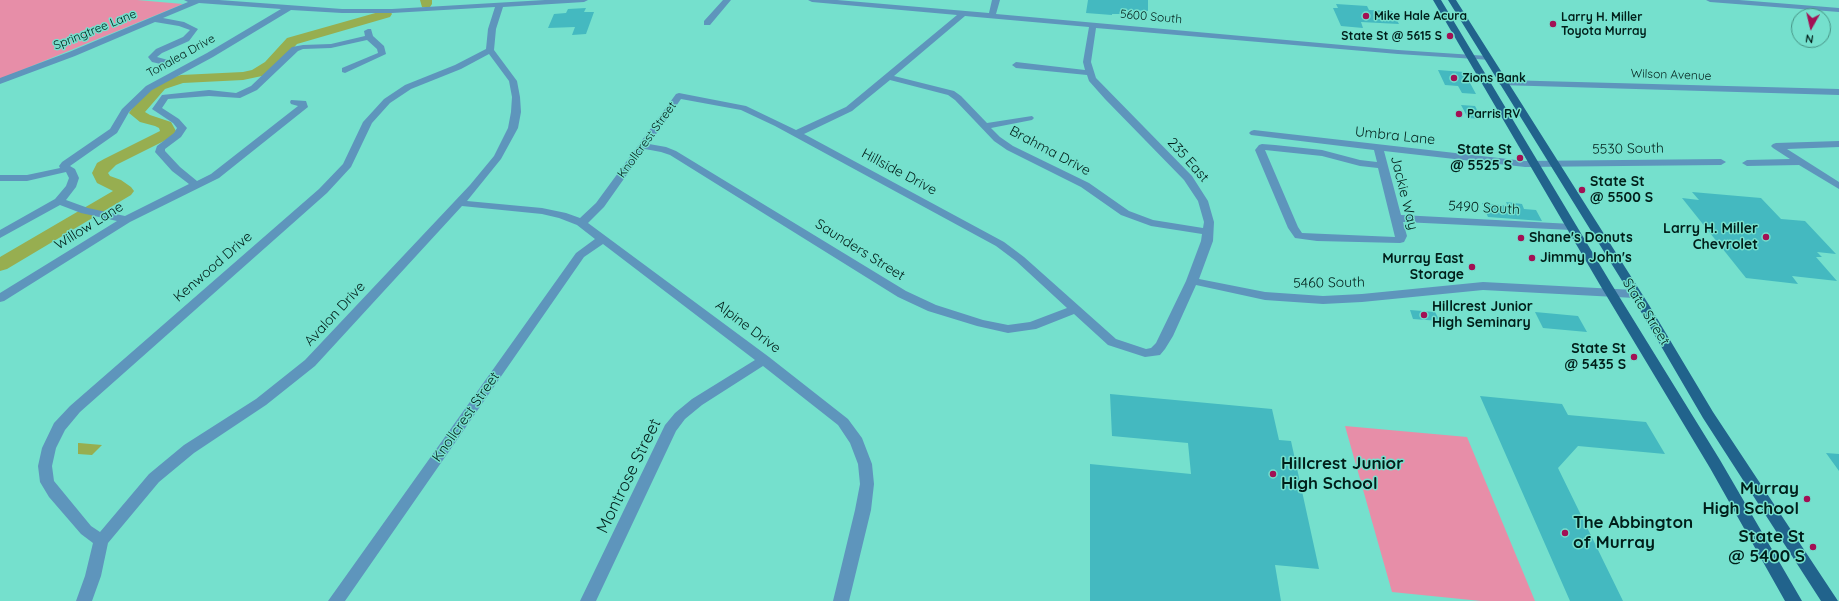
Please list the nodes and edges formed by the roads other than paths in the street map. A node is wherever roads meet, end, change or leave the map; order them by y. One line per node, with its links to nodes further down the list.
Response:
1 (188, 0): 10 (street)
2 (584, 0): 12 (street)
3 (727, 0): 18 (street)
4 (812, 0): 13 (street, 5600 South)
5 (915, 0): 13 (street)
6 (996, 0): 16 (street)
7 (1437, 0): 21 (main road, State Street)
8 (1452, 0): 22 (main road, State Street)
9 (1712, 0): 14 (street)
10 (198, 1): 11 (street); 17 (street, Springtree Lane)
11 (289, 4): 12 (street); 32 (street, Tonalea Drive)
12 (500, 5): 20 (street)
13 (910, 9): 15 (street, 5600 South)
14 (1839, 10)
15 (964, 13): 16 (street, 5600 South); 27 (street)
16 (992, 16): 19 (street, 5600 South)
17 (154, 19): 23 (street); 28 (street, Springtree Lane)
18 (707, 23)
19 (1093, 24): 21 (street, 5600 South); 26 (street, 235 East)
20 (490, 50): 52 (street, Avalon Drive); 67 (street, Kenwood Drive)
21 (1471, 57): 22 (street, 5600 South); 44 (main road, State Street)
22 (1488, 58): 29 (main road, State Street)
23 (165, 62)
24 (1016, 65): 26 (street)
25 (345, 70): 31 (street)
26 (1089, 73): 57 (street, 235 East)
27 (889, 77): 35 (street, Brahma Drive); 36 (street)
28 (0, 81)
29 (1503, 82): 30 (street, Wilson Avenue); 45 (main road, State Street)
30 (1839, 92)
31 (161, 97): 32 (street); 49 (street)
32 (141, 98): 47 (street, Tonalea Drive)
33 (294, 102): 49 (street, Willow Lane)
34 (1029, 118): 35 (street)
35 (985, 126): 57 (street, Brahma Drive)
36 (796, 134): 39 (street, Knollcrest Street); 64 (street, Hillside Drive)
37 (1254, 134): 40 (street, Umbra Lane)
38 (1839, 144): 42 (street)
39 (643, 146): 55 (street, Knollcrest Street); 64 (street, Saunders Street)
40 (1378, 148): 44 (street, Umbra Lane); 46 (street, Jackie Way)
41 (1721, 162): 45 (street, 5530 South)
42 (1800, 162): 43 (street); 50 (street)
43 (1747, 163)
44 (1534, 164): 45 (street, 5530 South); 56 (main road, State Street)
45 (1554, 164): 62 (main road, State Street)
46 (1382, 166): 53 (street, Jackie Way); 53 (street, Jackie Way)
47 (67, 169): 48 (street); 51 (street)
48 (0, 178)
49 (196, 185): 54 (street, Willow Lane)
50 (1839, 186)
51 (59, 201): 54 (street); 58 (street)
52 (459, 203): 55 (street, Alpine Drive); 67 (street, Avalon Drive)
53 (1396, 218): 56 (street, 5490 South)
54 (126, 220): 63 (street, Willow Lane)
55 (581, 223): 59 (street, Alpine Drive)
56 (1572, 227): 61 (main road, State Street)
57 (1208, 232): 60 (street, 235 East)
58 (0, 235)
59 (603, 238): 66 (street, Alpine Drive); 69 (street, Knollcrest Street)
60 (1192, 281): 61 (street, 5460 South); 65 (street, 235 East)
61 (1611, 293): 62 (street, 5460 South); 72 (main road, State Street)
62 (1636, 294): 73 (main road, State Street)
63 (0, 298)
64 (1074, 309): 65 (street, Hillside Drive)
65 (1155, 352)
66 (764, 360): 70 (street, Montrose Street); 71 (street, Alpine Drive)
67 (101, 541): 68 (street, Avalon Drive)
68 (84, 601)
69 (336, 601)
70 (588, 601)
71 (841, 601)
72 (1794, 601)
73 (1830, 601)

